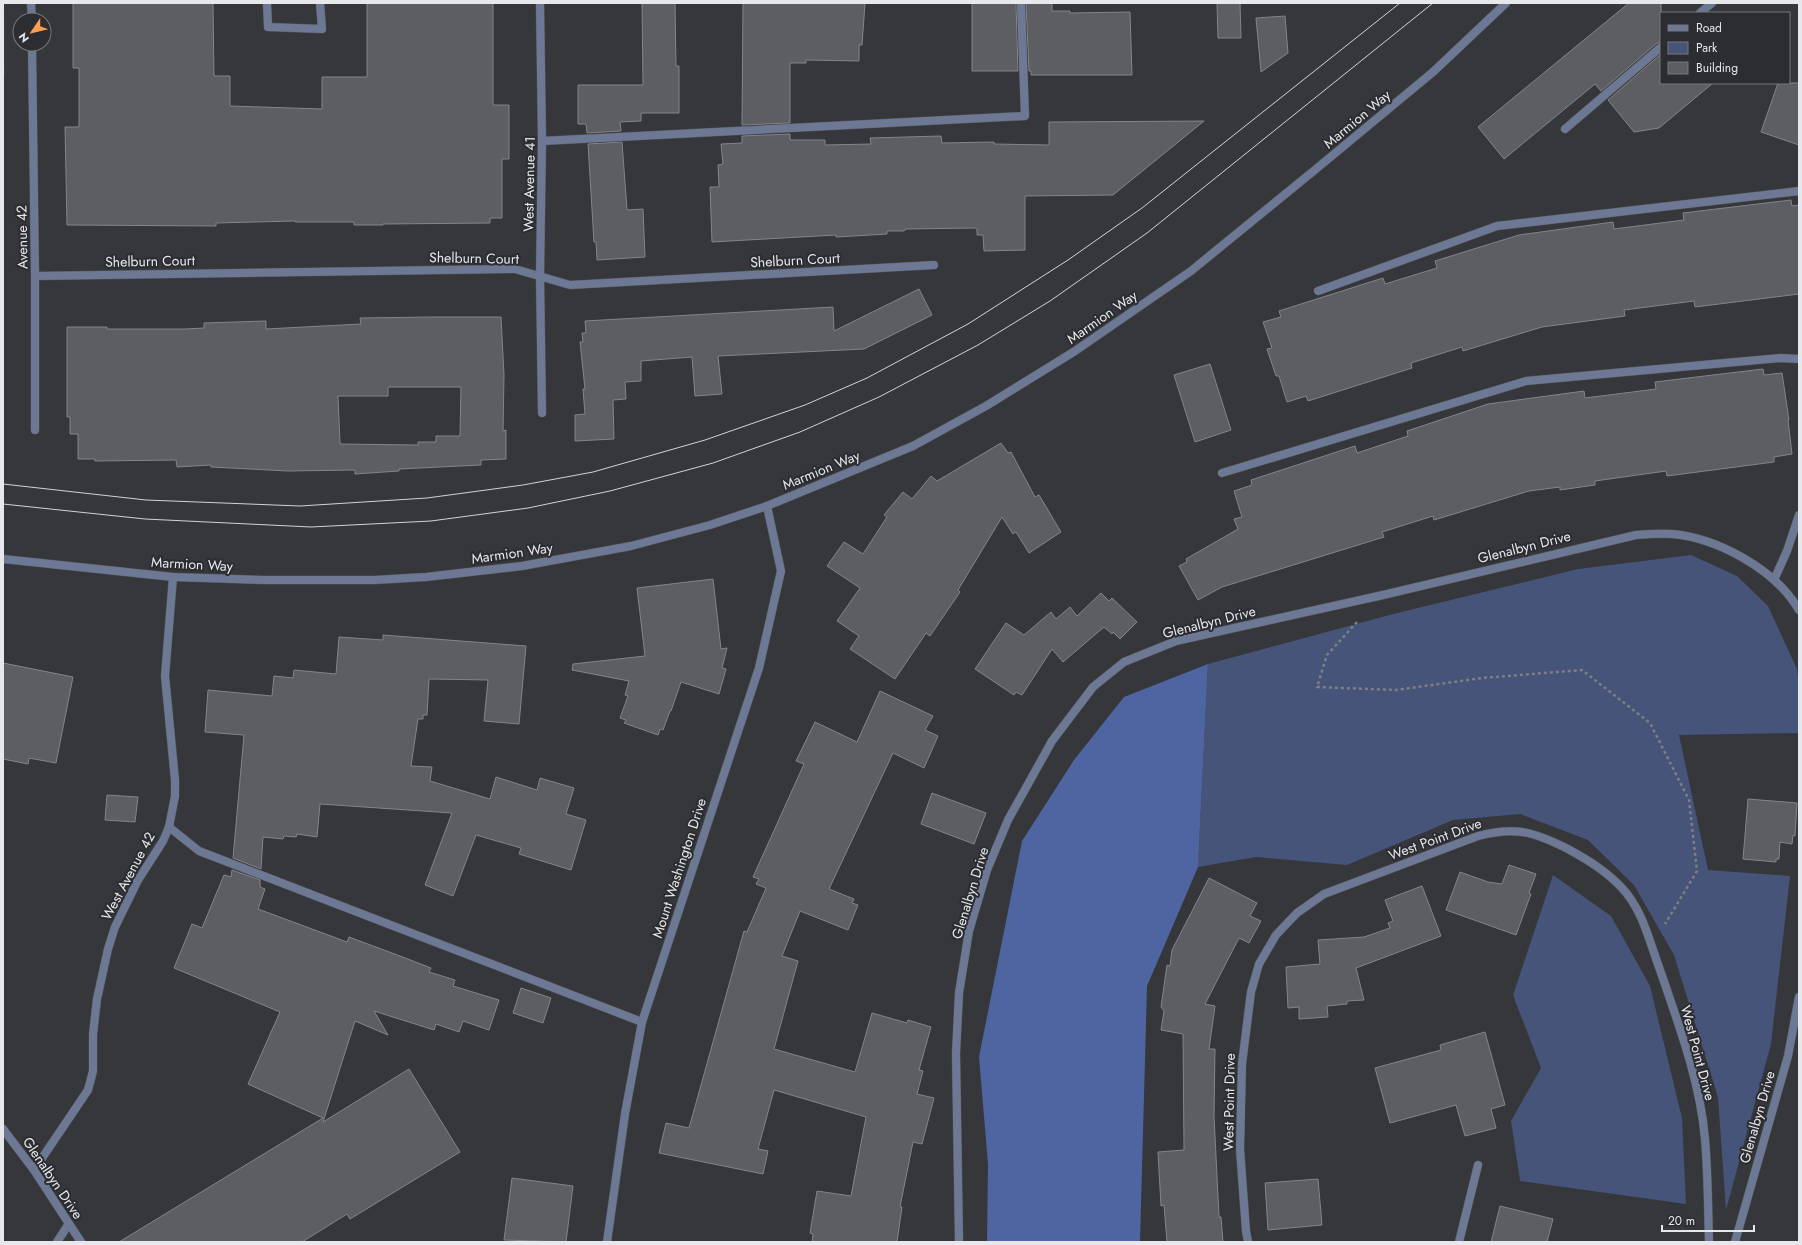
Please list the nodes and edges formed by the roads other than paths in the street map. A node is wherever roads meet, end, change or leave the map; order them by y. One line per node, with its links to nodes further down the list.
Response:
1 (267, 3): 2 (street)
2 (320, 3)
3 (540, 3): 11 (street, West Avenue 41)
4 (1021, 3): 11 (street)
5 (1506, 3): 21 (street, Marmion Way)
6 (1712, 3): 7 (street)
7 (1701, 12)
8 (1660, 48): 10 (street)
9 (32, 52): 14 (street, Avenue 42)
10 (1565, 129)
11 (542, 141): 15 (street, West Avenue 41)
12 (1799, 190): 16 (street)
13 (934, 265): 15 (street, Shelburn Court)
14 (35, 276): 15 (street, Shelburn Court); 19 (street, Avenue 42)
15 (540, 276): 18 (street, West Avenue 41)
16 (1318, 291)
17 (1799, 359): 20 (street)
18 (542, 413)
19 (34, 430)
20 (1222, 473)
21 (766, 506): 24 (street, Marmion Way); 29 (street, Mount Washington Drive)
22 (1799, 515): 25 (street)
23 (3, 559): 24 (street, Marmion Way)
24 (173, 577): 27 (street, West Avenue 42)
25 (1774, 580): 26 (street, Glenalbyn Drive); 37 (street, Glenalbyn Drive)
26 (1799, 610)
27 (169, 827): 29 (street); 32 (street, West Avenue 42)
28 (1799, 997): 41 (street, Glenalbyn Drive)
29 (642, 1022): 36 (street, Mount Washington Drive)
30 (3, 1129): 32 (street, Glenalbyn Drive)
31 (1478, 1165): 39 (street)
32 (34, 1170): 33 (street, Glenalbyn Drive)
33 (68, 1225): 34 (street); 35 (street, Glenalbyn Drive)
34 (57, 1242)
35 (81, 1242)
36 (607, 1242)
37 (959, 1242)
38 (1248, 1242): 40 (street, West Point Drive)
39 (1459, 1242)
40 (1709, 1242)
41 (1736, 1242)

